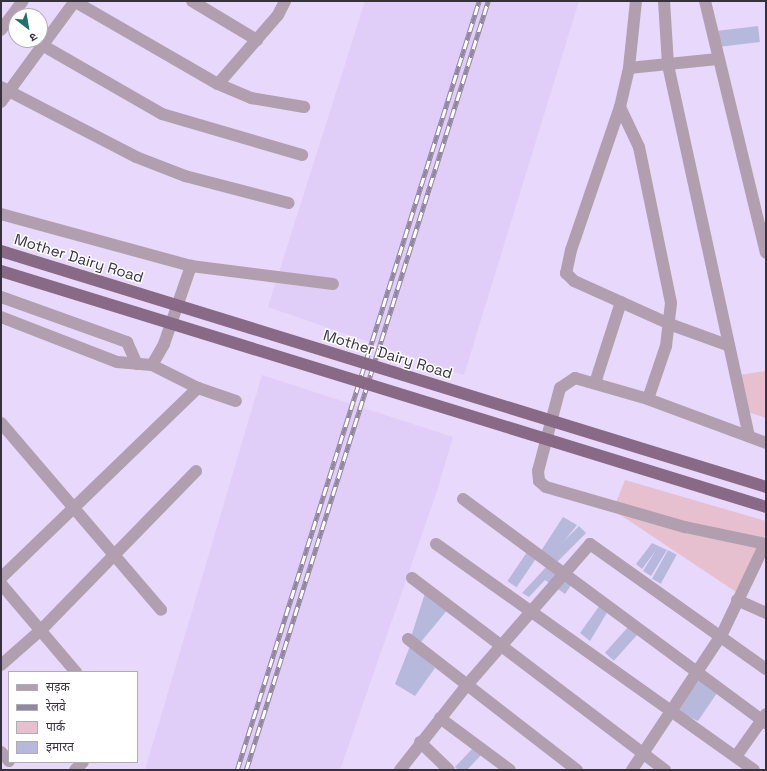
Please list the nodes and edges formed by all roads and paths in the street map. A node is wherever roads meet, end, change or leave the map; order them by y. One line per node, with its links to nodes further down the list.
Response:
1 (23, 1): 8 (street)
2 (75, 1): 9 (street); 16 (street)
3 (192, 1): 10 (street)
4 (285, 1): 10 (street)
5 (636, 1): 15 (street)
6 (664, 1): 14 (street)
7 (704, 1): 13 (street)
8 (2, 26)
9 (48, 37)
10 (257, 40): 16 (street)
11 (39, 48): 17 (street)
12 (47, 48): 21 (street)
13 (718, 59): 14 (street); 25 (street)
14 (668, 65): 15 (street); 33 (street)
15 (629, 68): 20 (street)
16 (218, 84): 19 (street)
17 (5, 89): 18 (street); 22 (street)
18 (1, 102)
19 (304, 107)
20 (620, 107): 30 (street); 32 (street)
21 (302, 155)
22 (289, 203)
23 (1, 214): 26 (street)
24 (1, 251): 44 (main road, Mother Dairy Road, bridge)
25 (766, 253)
26 (191, 266): 28 (street); 35 (street)
27 (1, 271): 46 (main road, bridge)
28 (333, 284)
29 (1, 297): 34 (street)
30 (621, 302): 32 (street); 36 (street)
31 (1, 317): 34 (street)
32 (672, 325): 33 (street); 38 (street)
33 (727, 345): 41 (street)
34 (137, 364): 35 (street)
35 (152, 366): 37 (street)
36 (595, 384): 38 (street); 49 (street)
37 (198, 388): 39 (street); 47 (street)
38 (648, 399): 41 (street)
39 (236, 401)
40 (1, 423): 47 (street)
41 (749, 435): 42 (street)
42 (766, 443)
43 (196, 471): 50 (street)
44 (766, 487)
45 (463, 499): 51 (street)
46 (766, 507)
47 (74, 508): 50 (street); 52 (street)
48 (436, 544): 57 (street)
49 (766, 544): 55 (street)
50 (114, 555): 56 (street); 59 (street)
51 (562, 573): 57 (street); 60 (street); 66 (street)
52 (1, 578)
53 (412, 578): 62 (street)
54 (1, 584): 59 (street)
55 (737, 600): 58 (street); 60 (street)
56 (161, 610)
57 (532, 611): 62 (street); 68 (street)
58 (766, 613)
59 (40, 630): 63 (street); 65 (street)
60 (722, 634): 64 (street); 66 (street)
61 (408, 639): 67 (street)
62 (501, 646): 67 (street); 73 (street)
63 (1, 665)
64 (766, 669)
65 (75, 671)
66 (696, 673): 68 (street); 70 (street)
67 (467, 685): 69 (street); 79 (street)
68 (670, 713): 73 (street); 74 (street)
69 (440, 718): 71 (street); 78 (street)
70 (764, 719): 74 (street)
71 (420, 742): 76 (street); 77 (street)
72 (1, 752): 75 (street)
73 (643, 755): 80 (street); 81 (street)
74 (737, 755): 82 (street)
75 (8, 761)
76 (400, 770)
77 (448, 770)
78 (510, 770)
79 (577, 770)
80 (632, 770)
81 (665, 770)
82 (754, 770)

